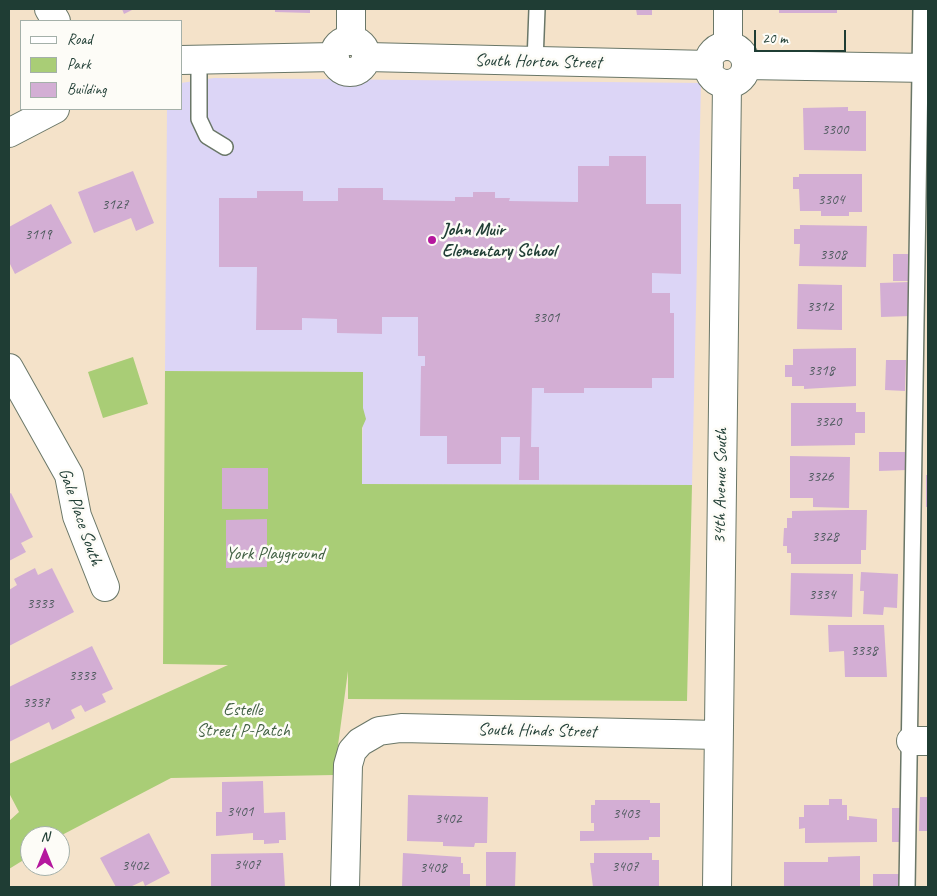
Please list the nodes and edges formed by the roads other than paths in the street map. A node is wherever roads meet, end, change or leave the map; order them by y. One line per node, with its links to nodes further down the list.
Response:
1 (49, 9): 6 (street)
2 (351, 9): 7 (street)
3 (537, 9): 10 (lane)
4 (728, 9): 8 (street)
5 (921, 9): 11 (lane)
6 (55, 20)
7 (351, 51): 9 (street, South Horton Street); 10 (street, South Horton Street)
8 (737, 56): 11 (street); 12 (street)
9 (190, 59): 15 (lane)
10 (536, 62): 12 (street, South Horton Street)
11 (924, 68): 19 (lane)
12 (718, 74): 18 (street, 34th Avenue South)
13 (53, 110): 14 (street)
14 (9, 133)
15 (225, 148)
16 (9, 368): 17 (street, Gale Place South)
17 (105, 588)
18 (718, 735): 20 (street, South Hinds Street); 21 (street, 34th Avenue South)
19 (920, 741): 22 (lane)
20 (345, 887)
21 (717, 887)
22 (908, 887)

